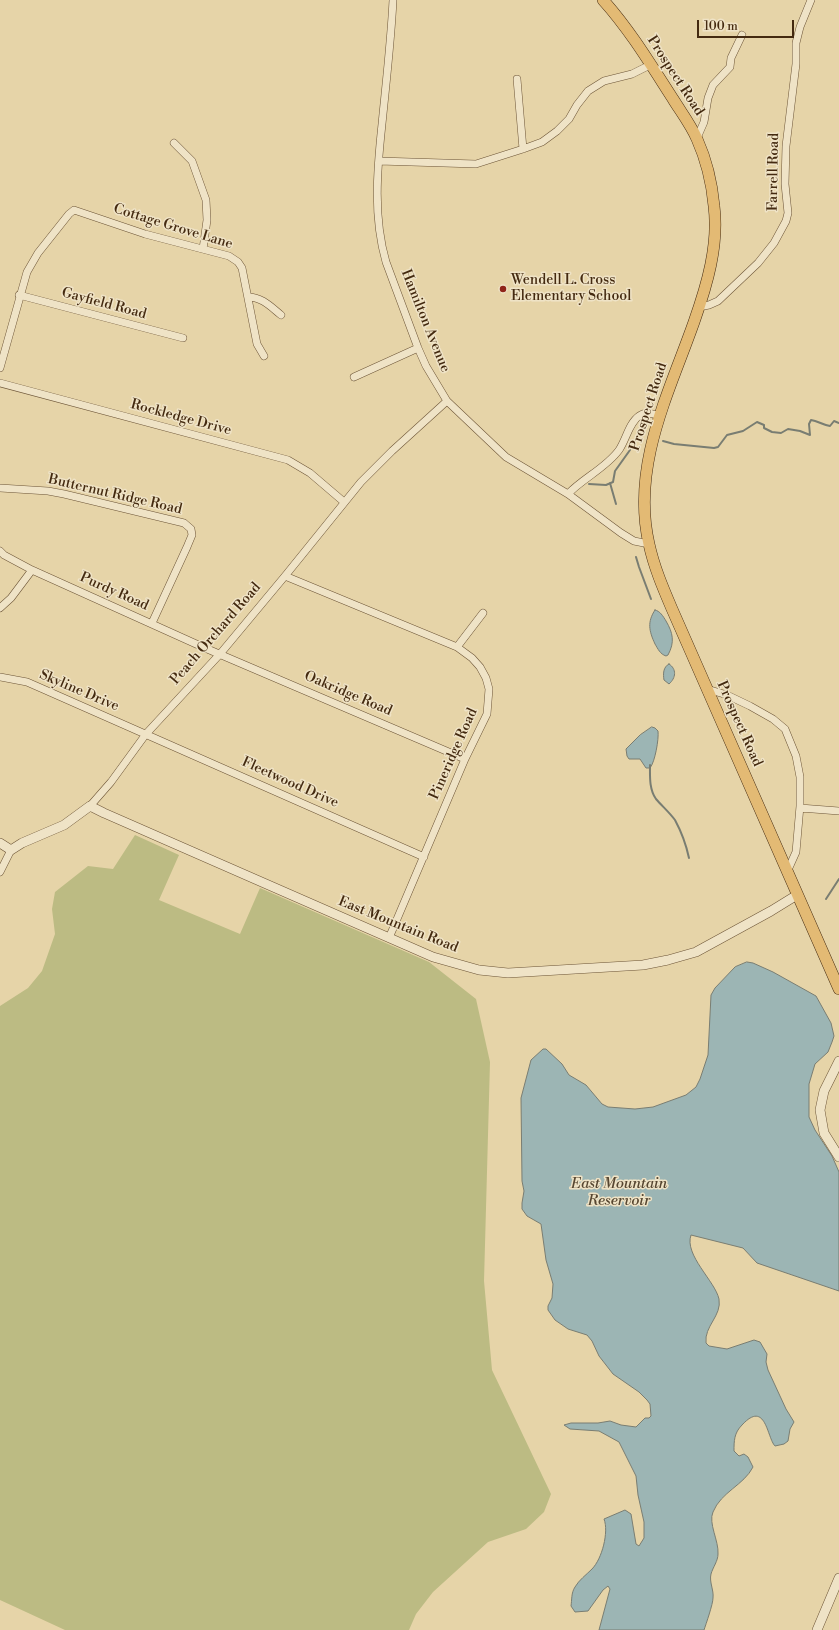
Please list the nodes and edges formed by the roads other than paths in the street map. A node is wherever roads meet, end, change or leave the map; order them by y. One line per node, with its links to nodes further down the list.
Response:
1 (393, 0): 10 (street, Hamilton Avenue)
2 (603, 0): 5 (main road, Prospect Road)
3 (811, 0): 14 (street, Farrell Road)
4 (742, 36): 7 (street)
5 (650, 65): 7 (main road, Prospect Road); 9 (street)
6 (517, 79): 9 (street)
7 (697, 138): 14 (main road, Prospect Road)
8 (174, 143): 11 (street)
9 (523, 149): 10 (street)
10 (378, 161): 17 (street, Hamilton Avenue)
11 (203, 249): 12 (street, Cottage Grove Lane); 13 (street, Cottage Grove Lane)
12 (19, 295): 16 (street, Gayfield Road); 19 (street)
13 (248, 297): 15 (street); 18 (street, Cottage Grove Lane)
14 (699, 307): 23 (main road, Prospect Road)
15 (281, 315)
16 (182, 338)
17 (418, 348): 20 (street); 22 (street, Hamilton Avenue)
18 (264, 356)
19 (0, 368)
20 (354, 377)
21 (0, 383): 26 (street, Rockledge Drive)
22 (447, 401): 25 (street, Hamilton Avenue); 26 (street, Peach Orchard Road)
23 (660, 416): 25 (street); 27 (main road, Prospect Road)
24 (0, 488): 33 (street, Butternut Ridge Road)
25 (568, 494): 27 (street, Hamilton Avenue)
26 (344, 502): 30 (street, Peach Orchard Road)
27 (649, 544): 37 (main road, Prospect Road)
28 (0, 550): 29 (street, Purdy Road)
29 (32, 570): 31 (street); 33 (street, Purdy Road)
30 (285, 576): 34 (street, Pineridge Road); 35 (street, Peach Orchard Road)
31 (0, 608)
32 (483, 613): 34 (street)
33 (152, 623): 35 (street, Purdy Road)
34 (457, 647): 39 (street, Pineridge Road)
35 (220, 654): 38 (street, Peach Orchard Road); 39 (street, Oakridge Road)
36 (0, 677): 38 (street, Skyline Drive)
37 (707, 688): 41 (street); 47 (main road, Prospect Road)
38 (146, 734): 40 (street, Peach Orchard Road); 45 (street, Fleetwood Drive)
39 (465, 759): 45 (street, Pineridge Road)
40 (90, 806): 44 (street, Peach Orchard Road); 49 (street, East Mountain Road)
41 (800, 808): 42 (street); 47 (street)
42 (839, 811)
43 (0, 843): 44 (street)
44 (11, 850): 46 (street)
45 (424, 857): 49 (street, Pineridge Road)
46 (0, 872)
47 (787, 872): 48 (main road, Prospect Road)
48 (797, 895): 49 (street, East Mountain Road); 50 (main road, Prospect Road)
49 (389, 938)
50 (839, 989)
51 (839, 1061): 52 (street)
52 (839, 1157)
53 (839, 1578): 54 (street)
54 (817, 1630)

